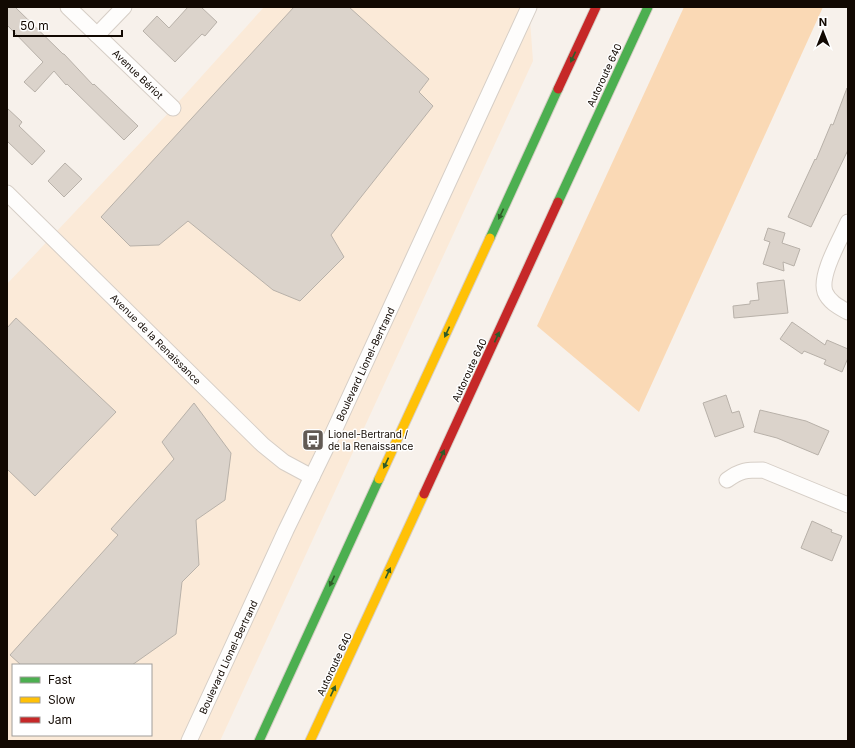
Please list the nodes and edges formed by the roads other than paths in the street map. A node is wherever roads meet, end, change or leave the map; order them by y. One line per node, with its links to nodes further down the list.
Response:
1 (68, 7): 6 (street, Avenue Bériot)
2 (124, 7): 6 (street)
3 (529, 7): 11 (street, Boulevard Lionel-Bertrand)
4 (596, 7): 15 (highway, one-way to 15)
5 (648, 7): 16 (highway, Autoroute 640, one-way to 5)
6 (97, 35): 7 (street, Avenue Bériot)
7 (173, 108)
8 (7, 193): 11 (street, Avenue de la Renaissance)
9 (848, 222): 10 (street)
10 (848, 312)
11 (312, 477): 14 (street, Boulevard Lionel-Bertrand)
12 (727, 480): 13 (street)
13 (848, 505)
14 (189, 741)
15 (259, 741)
16 (310, 741)

